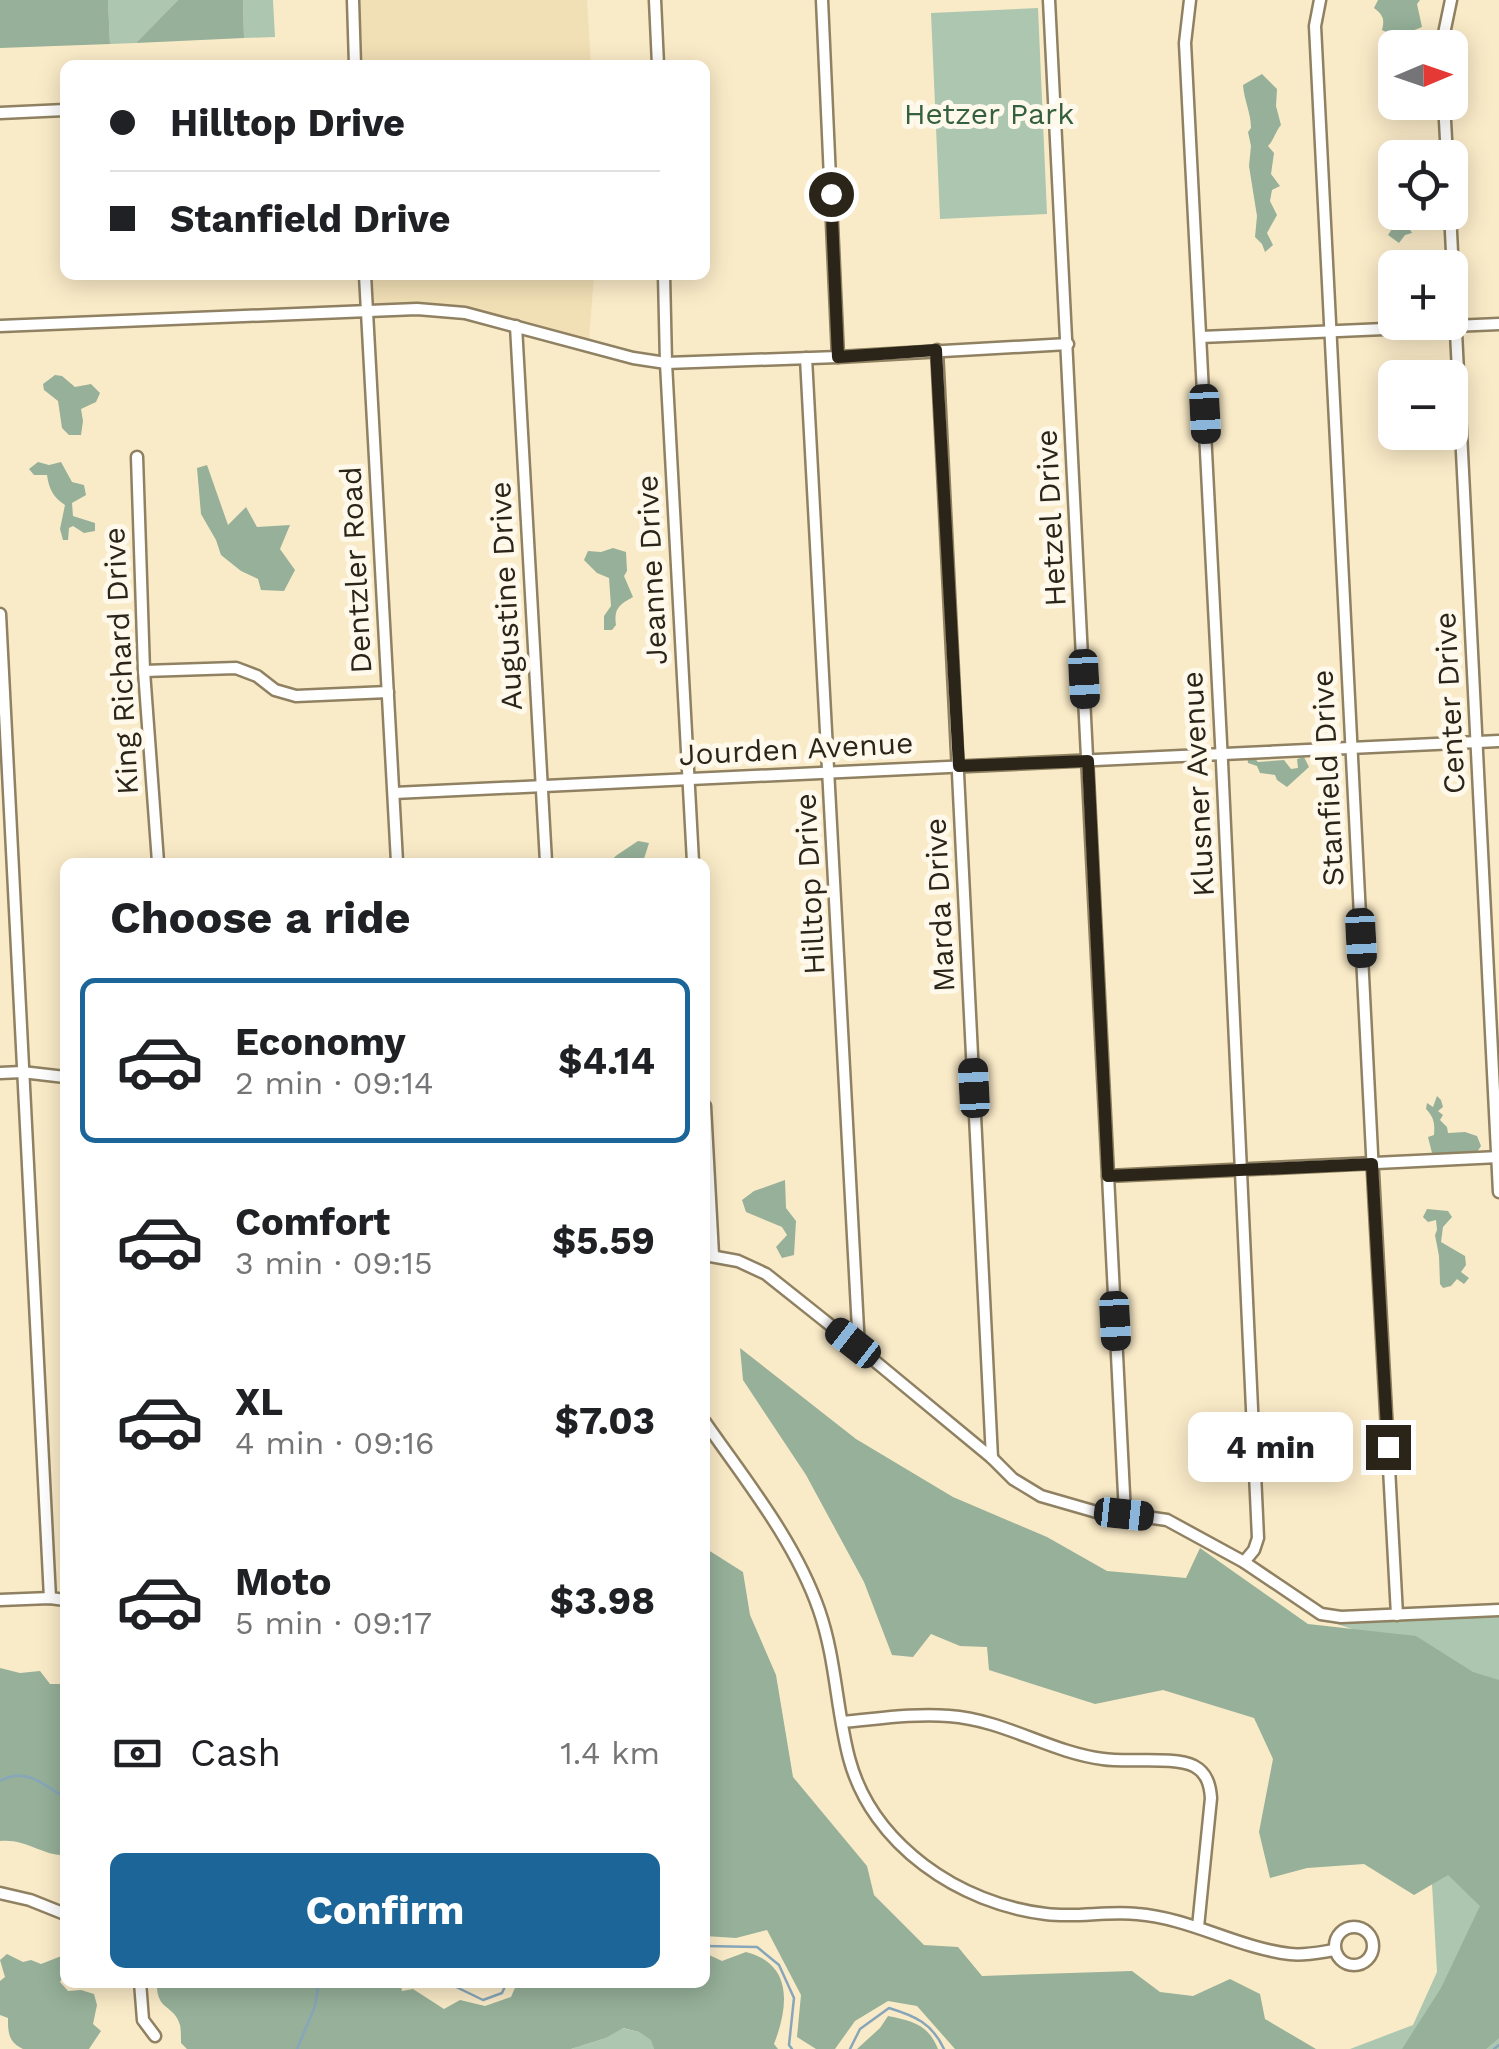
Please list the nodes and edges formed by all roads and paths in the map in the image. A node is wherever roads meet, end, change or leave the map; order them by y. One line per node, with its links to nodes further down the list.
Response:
1 (353, 0): 9 (street)
2 (655, 0): 10 (street)
3 (822, 0): 26 (street)
4 (1050, 0): 24 (street, Hetzel Drive)
5 (1190, 0): 22 (street, Klusner Avenue)
6 (1320, 0): 21 (street, Stanfield Drive)
7 (1450, 0): 8 (street)
8 (1444, 30)
9 (355, 60)
10 (658, 60)
11 (60, 110): 12 (street)
12 (0, 113)
13 (365, 280): 15 (street, Dentzler Road)
14 (664, 280): 28 (street, Jeanne Drive)
15 (366, 310): 18 (street); 19 (street); 32 (street, Dentzler Road)
16 (1499, 324): 17 (street)
17 (1468, 325)
18 (0, 326)
19 (516, 326): 28 (street); 41 (street, Augustine Drive)
20 (1378, 329): 21 (street)
21 (1332, 331): 22 (street); 35 (street, Stanfield Drive)
22 (1201, 337): 36 (street, Klusner Avenue)
23 (1457, 340): 34 (street, Center Drive)
24 (1068, 344): 25 (street); 37 (street, Hetzel Drive)
25 (936, 350): 26 (street); 38 (street, Marda Drive)
26 (838, 357): 27 (street)
27 (806, 358): 28 (street); 39 (street, Hilltop Drive)
28 (666, 363): 40 (street, Jeanne Drive)
29 (138, 457): 31 (street, King Richard Drive)
30 (0, 614): 47 (street)
31 (144, 671): 32 (street); 43 (street, King Richard Drive)
32 (388, 692): 42 (street, Dentzler Road)
33 (1499, 741): 34 (street, Jourden Avenue)
34 (1477, 742): 35 (street, Jourden Avenue); 50 (street, Center Drive)
35 (1352, 748): 36 (street, Jourden Avenue); 51 (street, Stanfield Drive)
36 (1221, 754): 37 (street, Jourden Avenue); 52 (street, Klusner Avenue)
37 (1088, 761): 38 (street, Jourden Avenue); 53 (street, Hetzel Drive)
38 (959, 766): 39 (street, Jourden Avenue); 58 (street, Marda Drive)
39 (830, 774): 40 (street, Jourden Avenue); 56 (street, Hilltop Drive)
40 (688, 780): 41 (street, Jourden Avenue); 46 (street, Jeanne Drive)
41 (542, 787): 42 (street, Jourden Avenue); 45 (street, Augustine Drive)
42 (394, 793): 44 (street, Dentzler Road)
43 (158, 858)
44 (397, 858)
45 (546, 858)
46 (693, 858)
47 (22, 1072): 48 (street); 49 (street); 61 (street)
48 (0, 1073)
49 (60, 1076)
50 (1498, 1157): 51 (street); 54 (street, Center Drive)
51 (1372, 1164): 52 (street); 65 (street, Stanfield Drive)
52 (1240, 1170): 53 (street); 60 (street, Klusner Avenue)
53 (1108, 1176): 59 (street, Hetzel Drive)
54 (1499, 1192)
55 (710, 1255): 56 (street)
56 (859, 1348): 58 (street)
57 (710, 1429): 66 (street)
58 (992, 1458): 59 (street)
59 (1124, 1514): 60 (street)
60 (1244, 1562): 65 (street)
61 (50, 1598): 62 (street); 63 (street)
62 (60, 1599)
63 (0, 1600)
64 (1499, 1610): 65 (street)
65 (1397, 1614)
66 (842, 1722): 69 (street); 69 (street)
67 (0, 1893): 68 (street)
68 (60, 1912)
69 (1198, 1927): 70 (street)
70 (1335, 1950)
71 (141, 1988): 72 (street)
72 (154, 2036)

